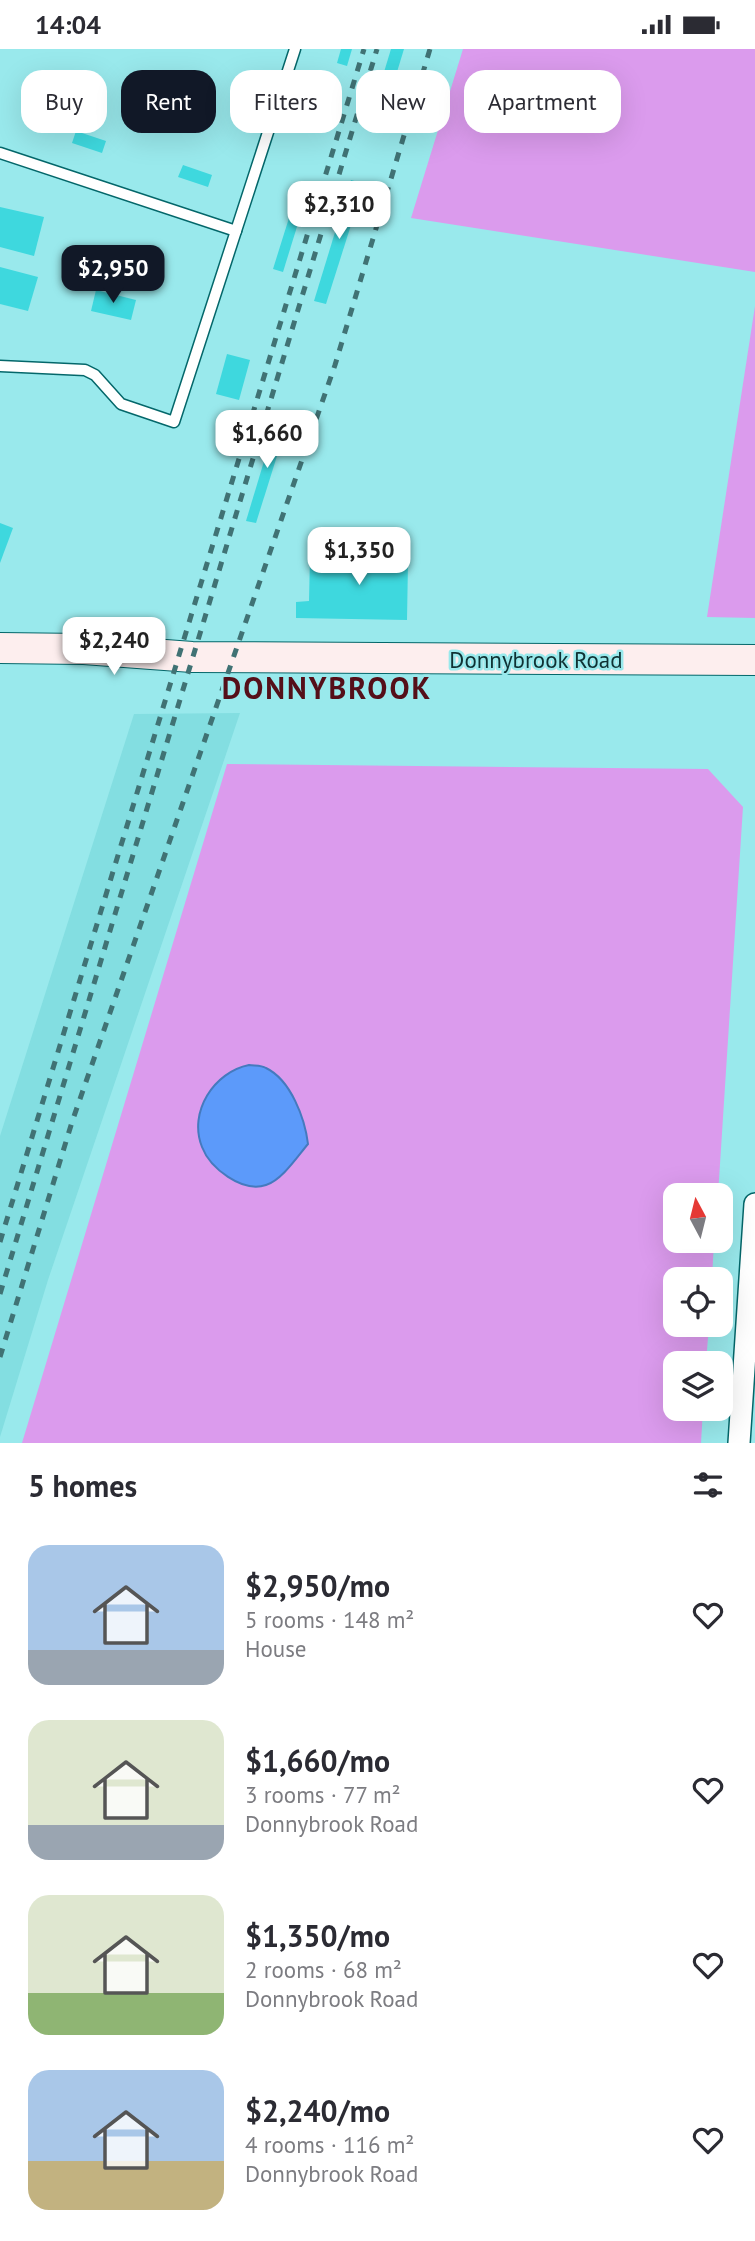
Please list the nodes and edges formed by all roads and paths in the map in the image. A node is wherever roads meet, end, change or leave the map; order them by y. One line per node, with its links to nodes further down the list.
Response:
1 (295, 49): 3 (lane)
2 (0, 153): 3 (lane)
3 (236, 231): 4 (lane)
4 (0, 366)
5 (0, 648): 6 (main road, Donnybrook Road)
6 (149, 654): 7 (main road, Donnybrook Road); 8 (main road, Donnybrook Road)
7 (755, 660)
8 (0, 668)
9 (755, 1204): 10 (street)
10 (739, 1443)

